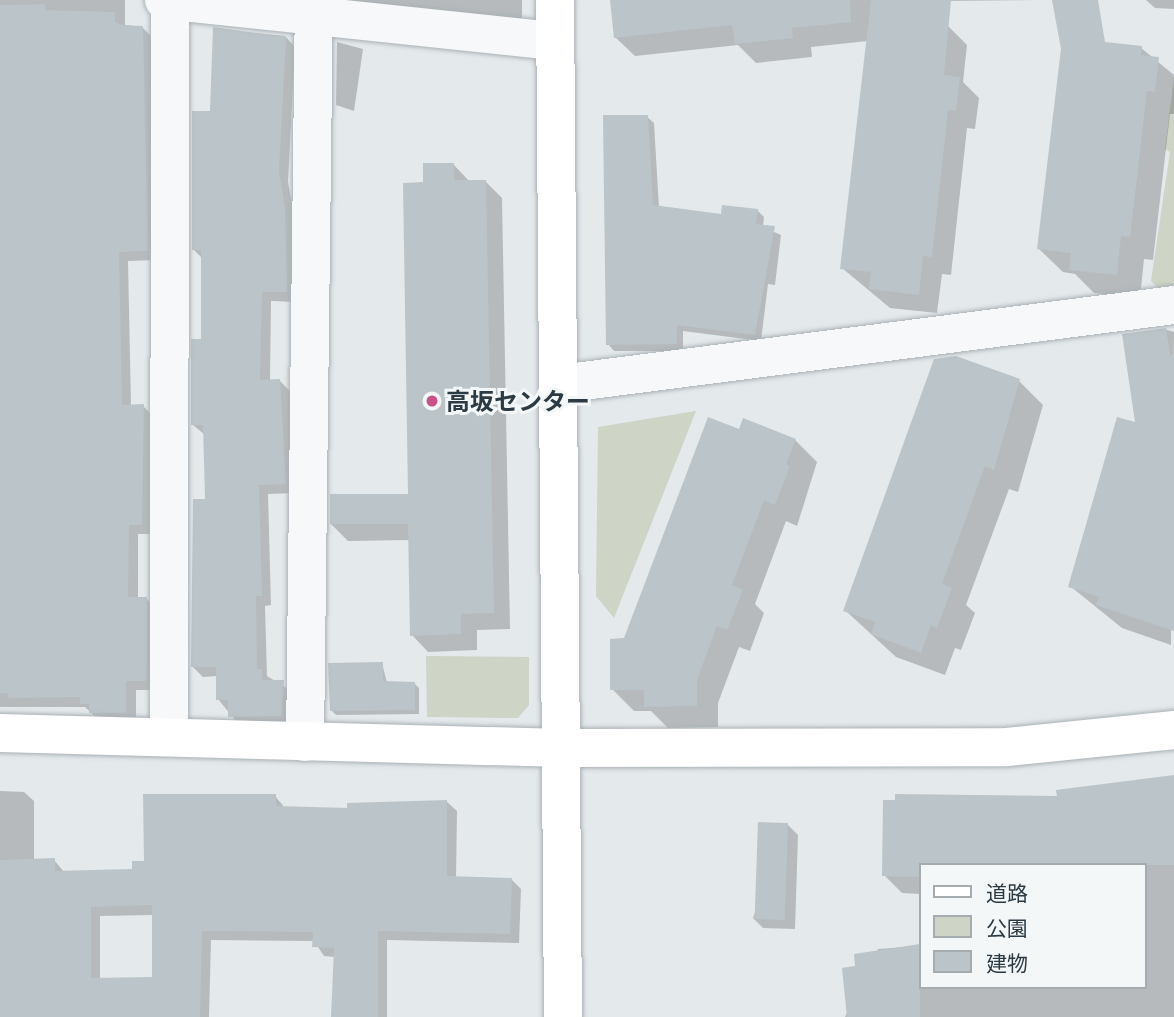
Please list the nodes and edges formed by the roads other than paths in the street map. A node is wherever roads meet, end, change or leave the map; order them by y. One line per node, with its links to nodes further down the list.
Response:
1 (164, 0): 2 (street)
2 (170, 0): 4 (street); 10 (street)
3 (555, 0): 5 (street)
4 (314, 7): 5 (street); 11 (street)
5 (555, 41): 7 (street)
6 (1174, 305): 7 (street)
7 (560, 384): 12 (street)
8 (1174, 730): 12 (street)
9 (0, 733): 10 (street)
10 (169, 736): 11 (street)
11 (305, 743): 12 (street)
12 (563, 748): 13 (street)
13 (563, 1017)

